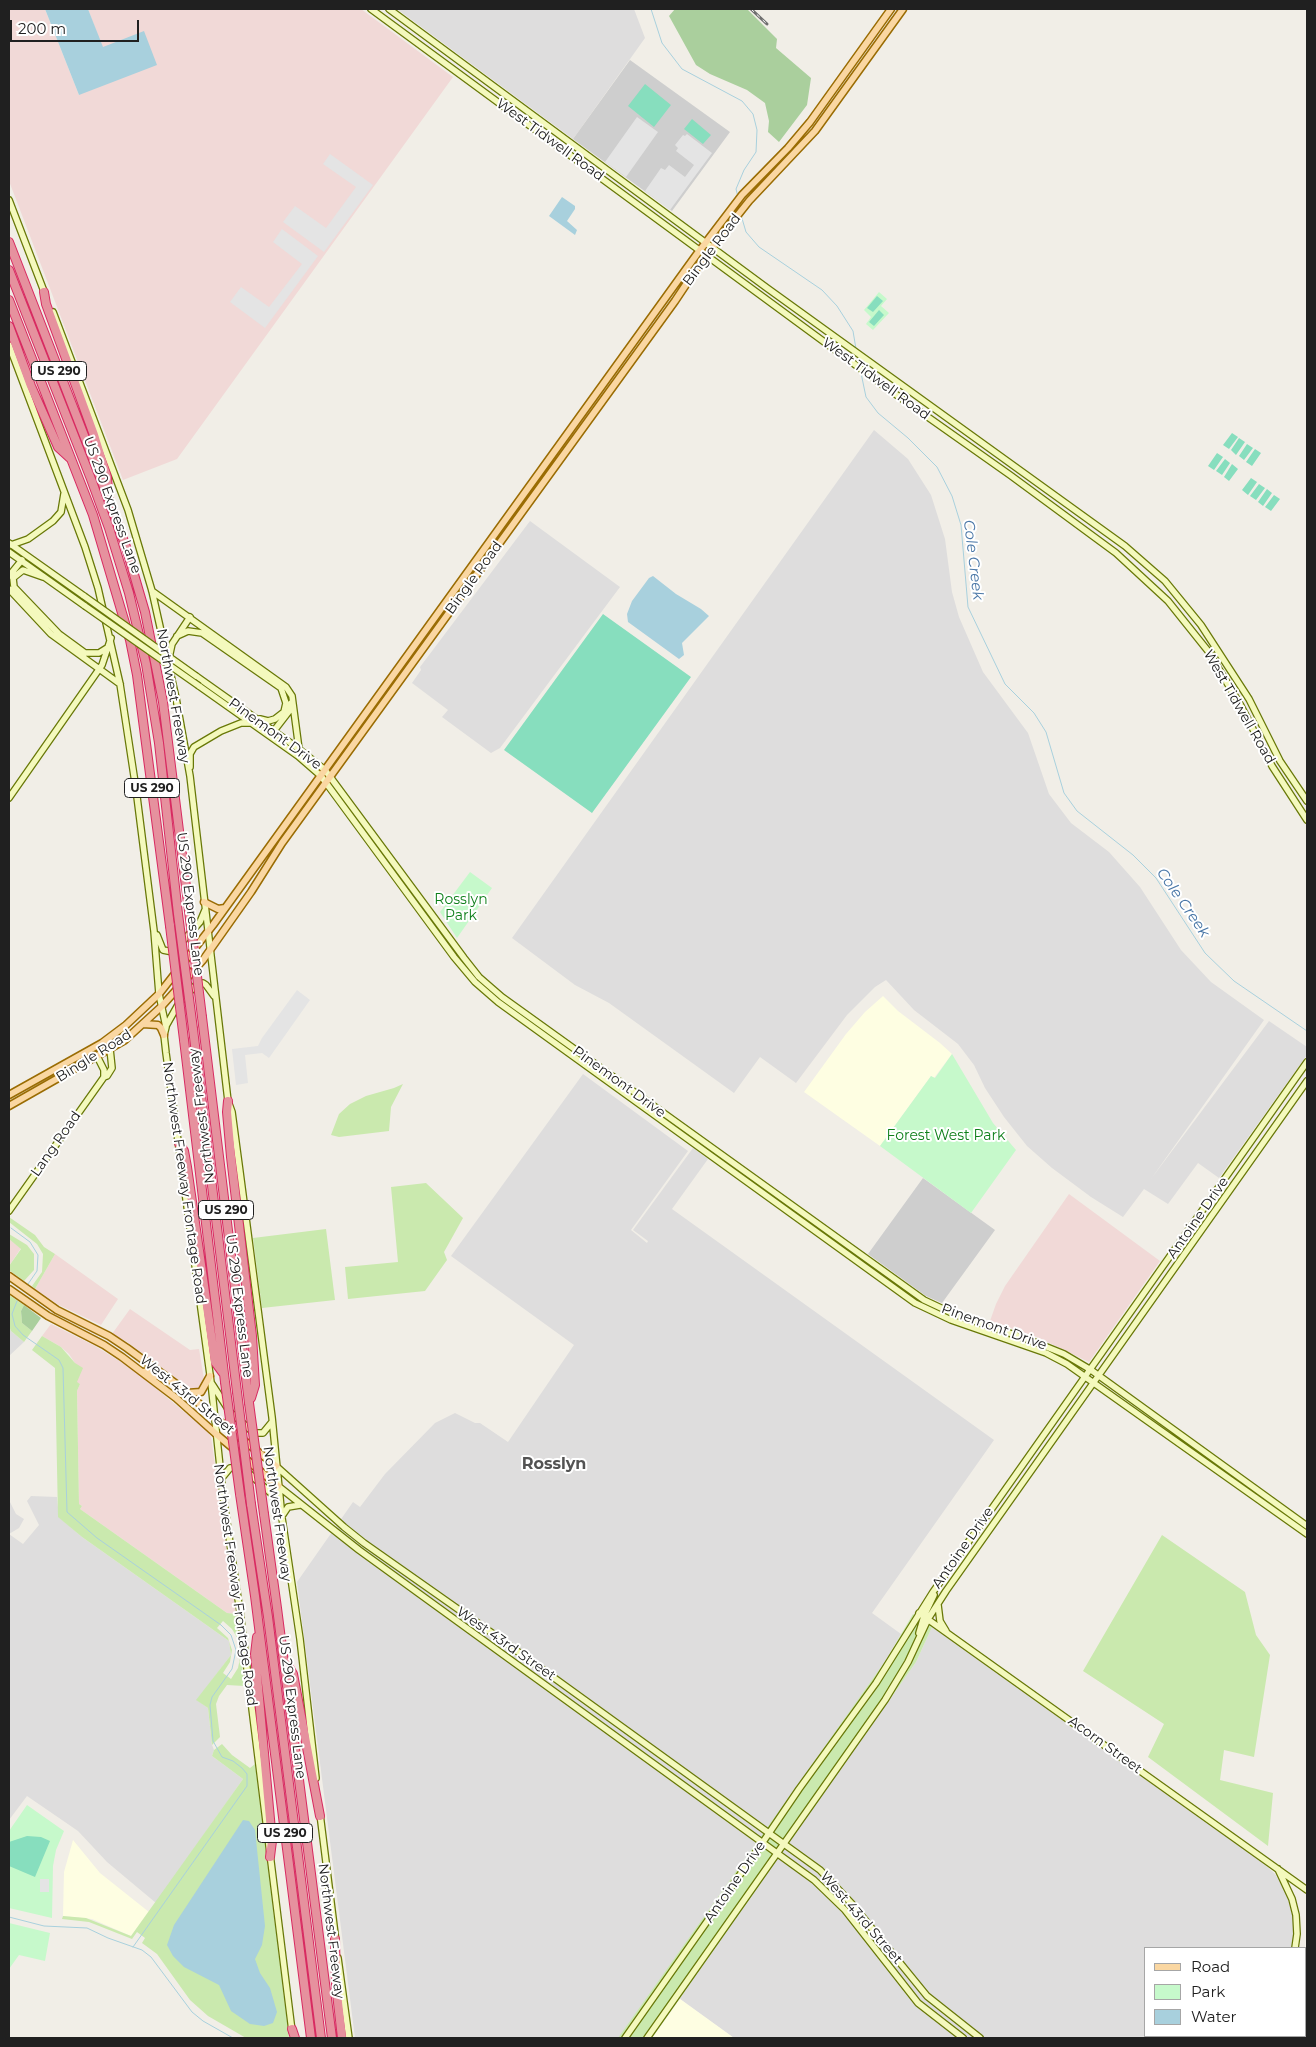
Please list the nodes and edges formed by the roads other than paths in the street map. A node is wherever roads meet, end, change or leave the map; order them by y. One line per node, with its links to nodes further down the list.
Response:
1 (371, 9): 11 (main road, West Tidwell Road)
2 (389, 9): 9 (main road, West Tidwell Road)
3 (891, 9): 5 (main road, Bingle Road)
4 (903, 9): 6 (main road, Bingle Road)
5 (873, 34): 6 (main road); 7 (main road, Bingle Road)
6 (881, 40): 8 (main road, Bingle Road)
7 (825, 103): 8 (main road); 10 (main road, Bingle Road)
8 (832, 108): 12 (main road, Bingle Road)
9 (604, 168): 11 (main road); 13 (main road, West Tidwell Road)
10 (765, 171): 12 (main road); 17 (main road, Bingle Road)
11 (598, 176): 15 (main road, West Tidwell Road)
12 (772, 177): 18 (main road, Bingle Road)
13 (646, 199): 15 (main road); 17 (main road, West Tidwell Road)
14 (9, 200): 22 (main road)
15 (641, 207): 19 (main road, West Tidwell Road)
16 (9, 242): 34 (highway, Northwest Freeway / US 290)
17 (706, 242): 18 (main road, West Tidwell Road); 19 (main road, Bingle Road)
18 (713, 247): 20 (main road, Bingle Road); 24 (main road, West Tidwell Road)
19 (700, 250): 20 (main road, West Tidwell Road); 43 (main road, Bingle Road)
20 (706, 255): 25 (main road, West Tidwell Road); 44 (main road, Bingle Road)
21 (9, 270): 164 (highway, US 290 Express Lane, bridge)
22 (44, 292): 34 (highway); 46 (main road)
23 (9, 300): 30 (highway, Northwest Freeway / US 290)
24 (808, 317): 25 (main road); 28 (main road, West Tidwell Road)
25 (802, 325): 29 (main road, West Tidwell Road)
26 (9, 326): 30 (highway)
27 (9, 345): 33 (main road, Northwest Freeway Frontage Road)
28 (954, 423): 29 (main road); 31 (main road, West Tidwell Road)
29 (948, 431): 32 (main road, West Tidwell Road)
30 (71, 460): 120 (highway, Northwest Freeway / US 290, bridge)
31 (1017, 467): 32 (main road); 35 (main road, West Tidwell Road)
32 (1010, 475): 36 (main road, West Tidwell Road)
33 (64, 490): 37 (main road); 49 (main road, Northwest Freeway Frontage Road)
34 (109, 500): 125 (highway, Northwest Freeway / US 290, bridge)
35 (1104, 530): 36 (main road); 55 (main road, West Tidwell Road)
36 (1098, 540): 56 (main road, West Tidwell Road)
37 (10, 544): 42 (main road, Pinemont Drive)
38 (9, 552): 39 (main road, Pinemont Drive)
39 (20, 560): 40 (main road); 41 (main road, Pinemont Drive); 42 (main road)
40 (9, 576)
41 (43, 577): 50 (main road); 58 (main road, Pinemont Drive, bridge)
42 (57, 577): 58 (main road, Pinemont Drive, bridge)
43 (460, 582): 44 (main road); 57 (main road, Bingle Road)
44 (468, 587): 59 (main road, Bingle Road)
45 (9, 589): 52 (main road)
46 (152, 591): 47 (main road); 51 (main road)
47 (190, 617): 48 (main road); 54 (main road)
48 (177, 636): 51 (main road); 58 (main road)
49 (111, 638): 50 (main road); 53 (main road, Northwest Freeway Frontage Road)
50 (107, 648): 52 (main road)
51 (168, 660): 63 (main road)
52 (99, 669): 53 (main road); 65 (main road)
53 (120, 684): 78 (main road, Northwest Freeway Frontage Road)
54 (292, 696): 60 (main road); 61 (main road)
55 (1251, 702): 56 (main road); 66 (main road, West Tidwell Road)
56 (1241, 706): 68 (main road, West Tidwell Road)
57 (363, 717): 59 (main road); 62 (main road, Bingle Road)
58 (253, 720): 60 (main road, Pinemont Drive); 63 (main road)
59 (370, 723): 64 (main road, Bingle Road)
60 (272, 733): 61 (main road, Pinemont Drive); 62 (main road, Pinemont Drive)
61 (299, 749): 62 (main road, Pinemont Drive)
62 (323, 773): 64 (main road, Pinemont Drive); 70 (main road, Bingle Road)
63 (190, 776): 76 (main road)
64 (329, 780): 67 (main road, Pinemont Drive); 69 (main road, Pinemont Drive); 71 (main road, Bingle Road)
65 (9, 798)
66 (1307, 801)
67 (362, 819): 69 (main road); 72 (main road, Pinemont Drive)
68 (1307, 820)
69 (358, 825): 73 (main road, Pinemont Drive)
70 (275, 839): 71 (main road); 77 (main road, Bingle Road)
71 (282, 843): 80 (main road, Bingle Road)
72 (403, 876): 73 (main road); 74 (main road, Pinemont Drive)
73 (397, 880): 75 (main road, Pinemont Drive)
74 (408, 883): 75 (main road); 98 (main road, Pinemont Drive)
75 (404, 889): 99 (main road, Pinemont Drive)
76 (205, 906): 77 (main road); 78 (main road); 79 (main road)
77 (225, 908): 79 (main road, Bingle Road)
78 (152, 921): 81 (main road, Northwest Freeway Frontage Road)
79 (208, 932): 80 (main road); 81 (main road, Bingle Road)
80 (210, 952): 82 (main road); 83 (main road, Bingle Road)
81 (159, 994): 83 (main road, Northwest Freeway Frontage Road); 86 (main road, Bingle Road)
82 (216, 1002): 85 (main road); 94 (main road)
83 (162, 1007): 84 (main road, Bingle Road); 85 (main road, Northwest Freeway Frontage Road)
84 (143, 1024): 87 (main road); 88 (main road, Bingle Road)
85 (166, 1027): 87 (main road, Northwest Freeway Frontage Road)
86 (122, 1028): 89 (main road); 93 (main road, Bingle Road)
87 (164, 1035): 100 (main road, Northwest Freeway Frontage Road)
88 (110, 1049): 89 (main road, Bingle Road); 91 (main road, Lang Road)
89 (97, 1056): 91 (main road); 96 (main road, Bingle Road)
90 (1307, 1062): 95 (main road, Antoine Drive)
91 (104, 1077): 103 (main road, Lang Road)
92 (1307, 1081): 97 (main road, Antoine Drive)
93 (9, 1095)
94 (228, 1101): 125 (highway); 128 (main road)
95 (1277, 1104): 97 (main road); 101 (main road, Antoine Drive)
96 (9, 1106)
97 (1286, 1111): 102 (main road, Antoine Drive)
98 (674, 1121): 99 (main road); 106 (main road, Pinemont Drive)
99 (670, 1127): 107 (main road, Pinemont Drive)
100 (179, 1143): 120 (highway); 121 (main road, Northwest Freeway Frontage Road)
101 (1244, 1153): 102 (main road); 104 (main road, Antoine Drive)
102 (1252, 1159): 105 (main road, Antoine Drive)
103 (9, 1211)
104 (1202, 1212): 105 (main road); 115 (main road, Antoine Drive)
105 (1209, 1218): 117 (main road, Antoine Drive)
106 (869, 1260): 107 (main road); 110 (main road, Pinemont Drive)
107 (865, 1267): 110 (main road, Pinemont Drive)
108 (9, 1276): 111 (main road, West 43rd Street)
109 (9, 1289): 113 (main road, West 43rd Street)
110 (923, 1303): 112 (main road, Pinemont Drive); 114 (main road, Pinemont Drive)
111 (111, 1338): 113 (main road); 119 (main road, West 43rd Street)
112 (1027, 1339): 114 (main road); 115 (main road, Pinemont Drive)
113 (104, 1345): 116 (main road, West 43rd Street)
114 (1025, 1346): 118 (main road, Pinemont Drive)
115 (1091, 1370): 117 (main road, Pinemont Drive); 118 (main road, Antoine Drive)
116 (143, 1372): 119 (main road); 124 (main road, West 43rd Street)
117 (1097, 1375): 122 (main road, Antoine Drive); 127 (main road, Pinemont Drive)
118 (1086, 1376): 122 (main road, Pinemont Drive); 130 (main road, Antoine Drive)
119 (167, 1377): 123 (main road, West 43rd Street)
120 (225, 1378): 144 (highway, Northwest Freeway / US 290, bridge)
121 (210, 1379): 123 (main road); 126 (main road, Northwest Freeway Frontage Road); 128 (main road)
122 (1093, 1381): 127 (main road, Pinemont Drive); 131 (main road, Antoine Drive)
123 (185, 1391): 124 (main road); 126 (main road, West 43rd Street)
124 (176, 1398): 129 (main road, West 43rd Street)
125 (249, 1402): 146 (highway, Northwest Freeway / US 290, bridge)
126 (213, 1416): 129 (main road, Northwest Freeway Frontage Road); 132 (main road, West 43rd Street)
127 (1148, 1416): 135 (main road, Pinemont Drive)
128 (272, 1422): 132 (main road)
129 (216, 1434): 133 (main road, Northwest Freeway Frontage Road); 134 (main road, West 43rd Street)
130 (1044, 1435): 131 (main road); 143 (main road, Antoine Drive)
131 (1051, 1441): 142 (main road, Antoine Drive)
132 (276, 1466): 134 (main road); 137 (main road, West 43rd Street)
133 (221, 1479): 138 (main road); 154 (main road, Northwest Freeway Frontage Road)
134 (278, 1486): 136 (main road, West 43rd Street); 138 (main road)
135 (1249, 1488): 140 (main road, Pinemont Drive); 141 (main road, Pinemont Drive)
136 (300, 1504): 138 (main road); 139 (main road, West 43rd Street)
137 (318, 1504): 139 (main road); 147 (main road, West 43rd Street)
138 (282, 1518): 149 (main road)
139 (324, 1524): 148 (main road, West 43rd Street)
140 (1307, 1526)
141 (1307, 1534)
142 (939, 1602): 143 (main road, Antoine Drive); 145 (main road)
143 (924, 1616): 145 (main road, Acorn Street); 150 (main road, Antoine Drive); 152 (main road, Antoine Drive)
144 (259, 1627): 154 (highway); 163 (highway, Northwest Freeway / US 290)
145 (947, 1633): 155 (main road, Acorn Street)
146 (284, 1658): 149 (highway); 165 (highway, Northwest Freeway / US 290)
147 (637, 1738): 148 (main road); 150 (main road, West 43rd Street)
148 (631, 1746): 151 (main road, West 43rd Street)
149 (320, 1816): 159 (main road)
150 (770, 1833): 151 (main road, Antoine Drive); 152 (main road, West 43rd Street)
151 (763, 1842): 153 (main road, West 43rd Street); 168 (main road, Antoine Drive)
152 (784, 1843): 153 (main road, Antoine Drive); 157 (main road, West 43rd Street)
153 (778, 1853): 158 (main road, West 43rd Street); 169 (main road, Antoine Drive)
154 (270, 1857): 161 (main road, Northwest Freeway Frontage Road)
155 (1278, 1869): 156 (main road, Acorn Street); 160 (main road)
156 (1307, 1888)
157 (852, 1904): 158 (main road); 171 (main road, West 43rd Street)
158 (845, 1910): 170 (main road, West 43rd Street)
159 (335, 1939): 166 (highway); 167 (main road)
160 (1295, 1947)
161 (292, 2029): 162 (highway)
162 (294, 2038)
163 (311, 2038)
164 (321, 2038)
165 (332, 2038)
166 (342, 2038)
167 (349, 2038)
168 (625, 2038)
169 (647, 2038)
170 (962, 2038)
171 (980, 2038)

